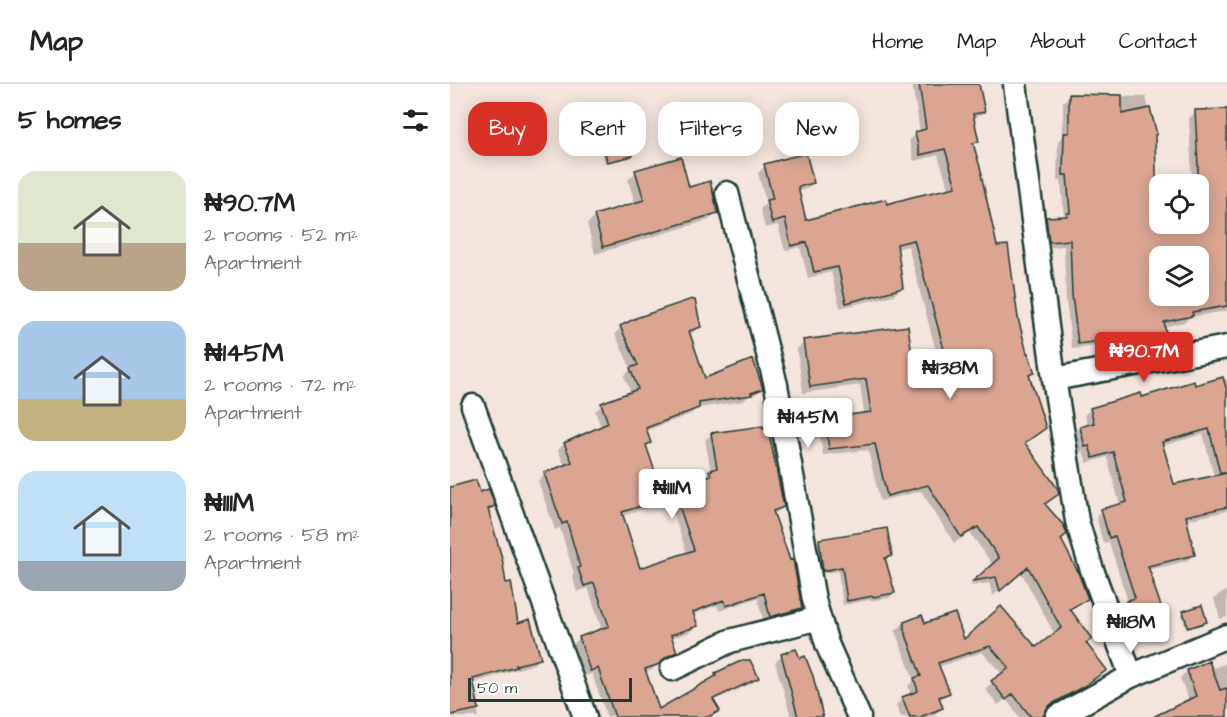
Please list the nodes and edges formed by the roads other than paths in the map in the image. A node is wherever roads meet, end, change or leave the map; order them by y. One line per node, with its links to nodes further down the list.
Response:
1 (1015, 84): 4 (street)
2 (727, 193): 6 (street)
3 (1227, 347): 4 (street)
4 (1054, 380): 9 (street)
5 (473, 406): 10 (street)
6 (819, 618): 8 (street); 11 (street)
7 (1227, 636): 9 (street)
8 (672, 669)
9 (1131, 676): 12 (street)
10 (585, 717)
11 (859, 717)
12 (1057, 717)

